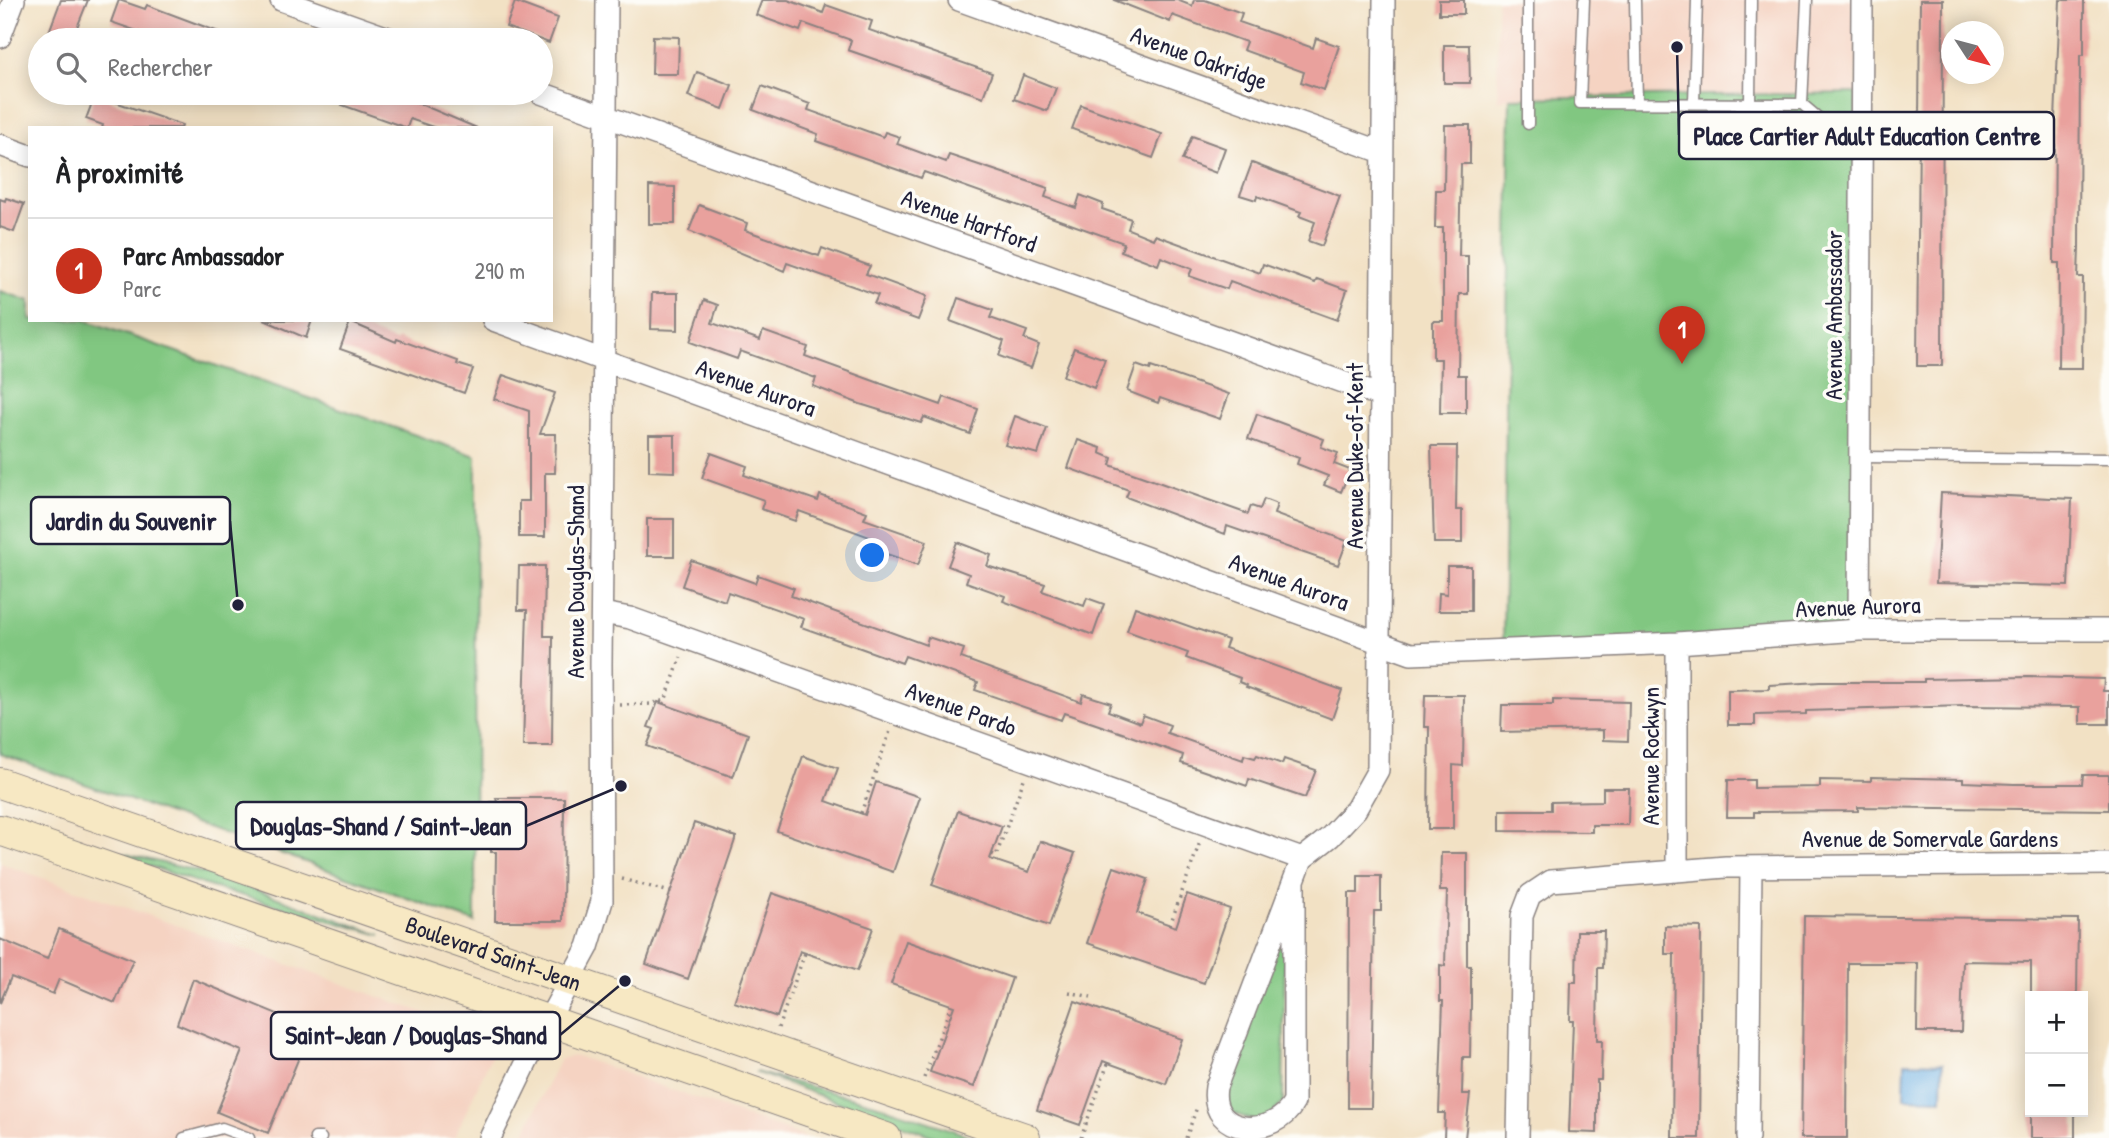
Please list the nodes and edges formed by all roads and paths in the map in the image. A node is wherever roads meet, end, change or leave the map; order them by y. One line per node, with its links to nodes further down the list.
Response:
1 (13, 0): 14 (street)
2 (281, 0): 13 (street)
3 (607, 0): 20 (street, Avenue Douglas-Shand)
4 (959, 0): 24 (street, Avenue Oakridge)
5 (1384, 0): 24 (street, Avenue Duke-of-Kent)
6 (1528, 0): 22 (lane)
7 (1584, 0): 16 (lane)
8 (1635, 0): 16 (lane)
9 (1697, 0): 17 (lane)
10 (1751, 0): 18 (lane)
11 (1807, 0): 19 (lane)
12 (1863, 0): 21 (street, Avenue Ambassador)
13 (360, 28)
14 (0, 37)
15 (553, 98): 20 (street, Avenue Hartford)
16 (1637, 103): 17 (lane)
17 (1694, 103): 18 (lane)
18 (1750, 104): 19 (lane)
19 (1802, 104): 21 (lane)
20 (605, 117): 27 (street, Avenue Douglas-Shand); 28 (street, Avenue Hartford)
21 (1861, 123): 29 (street, Avenue Ambassador)
22 (1528, 124)
23 (0, 145): 25 (street)
24 (1382, 152): 28 (street, Avenue Duke-of-Kent)
25 (28, 155)
26 (498, 322): 27 (street, Avenue Aurora)
27 (603, 360): 31 (street, Avenue Douglas-Shand); 35 (street, Avenue Aurora)
28 (1381, 396): 35 (street, Avenue Duke-of-Kent)
29 (1859, 457): 30 (lane); 32 (street, Avenue Ambassador)
30 (2109, 459)
31 (602, 613): 45 (street, Avenue Pardo); 54 (street, Avenue Douglas-Shand)
32 (1858, 630): 33 (street, Avenue Aurora); 34 (street, Avenue Aurora)
33 (2109, 630)
34 (1678, 643): 35 (street, Avenue Aurora); 48 (street, Avenue Rockwyn)
35 (1381, 644): 45 (street, Avenue Duke-of-Kent)
36 (682, 654): 37 (path)
37 (618, 705)
38 (890, 729): 41 (path)
39 (1025, 777): 44 (path)
40 (0, 783): 54 (main road, Boulevard Saint-Jean)
41 (860, 813)
42 (0, 830): 58 (main road, Boulevard Saint-Jean)
43 (1201, 840): 52 (path)
44 (992, 854)
45 (1302, 859): 50 (street)
46 (2109, 864): 47 (street, Avenue de Somervale Gardens)
47 (1751, 867): 48 (street, Avenue de Somervale Gardens); 73 (street)
48 (1677, 869): 72 (street, Avenue de Somervale Gardens)
49 (619, 878): 51 (path)
50 (1294, 880): 50 (street)
51 (670, 892)
52 (1170, 925)
53 (805, 953): 59 (path)
54 (570, 980): 58 (street, Avenue Douglas-Shand); 69 (main road, Boulevard Saint-Jean)
55 (1069, 992): 56 (path)
56 (1091, 997)
57 (951, 1005): 61 (path)
58 (548, 1021): 67 (street, Avenue Douglas-Shand); 68 (main road, Boulevard Saint-Jean)
59 (776, 1033)
60 (1108, 1063): 70 (path)
61 (922, 1083)
62 (1199, 1100): 71 (path)
63 (184, 1138): 64 (lane)
64 (249, 1138)
65 (315, 1138): 66 (lane)
66 (321, 1138)
67 (490, 1138)
68 (886, 1138)
69 (1025, 1138)
70 (1081, 1138)
71 (1186, 1138)
72 (1518, 1138)
73 (1748, 1138)

